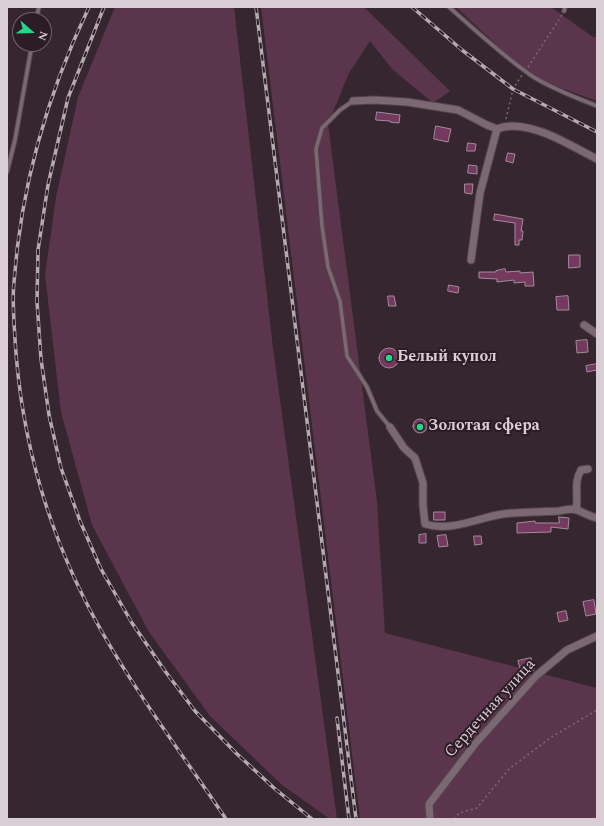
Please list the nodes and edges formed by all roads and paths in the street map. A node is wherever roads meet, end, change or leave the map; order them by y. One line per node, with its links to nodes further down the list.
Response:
1 (449, 7): 4 (lane)
2 (31, 52): 7 (lane)
3 (353, 101): 5 (street); 11 (lane)
4 (597, 106)
5 (497, 129): 6 (street); 8 (street)
6 (597, 159)
7 (7, 172)
8 (470, 260)
9 (584, 325): 10 (street)
10 (597, 334)
11 (390, 427): 13 (street)
12 (588, 469): 13 (street)
13 (576, 510): 14 (street)
14 (597, 518)
15 (597, 636): 17 (street, Сердечная улица)
16 (597, 710): 18 (path)
17 (430, 819)
18 (454, 819)

